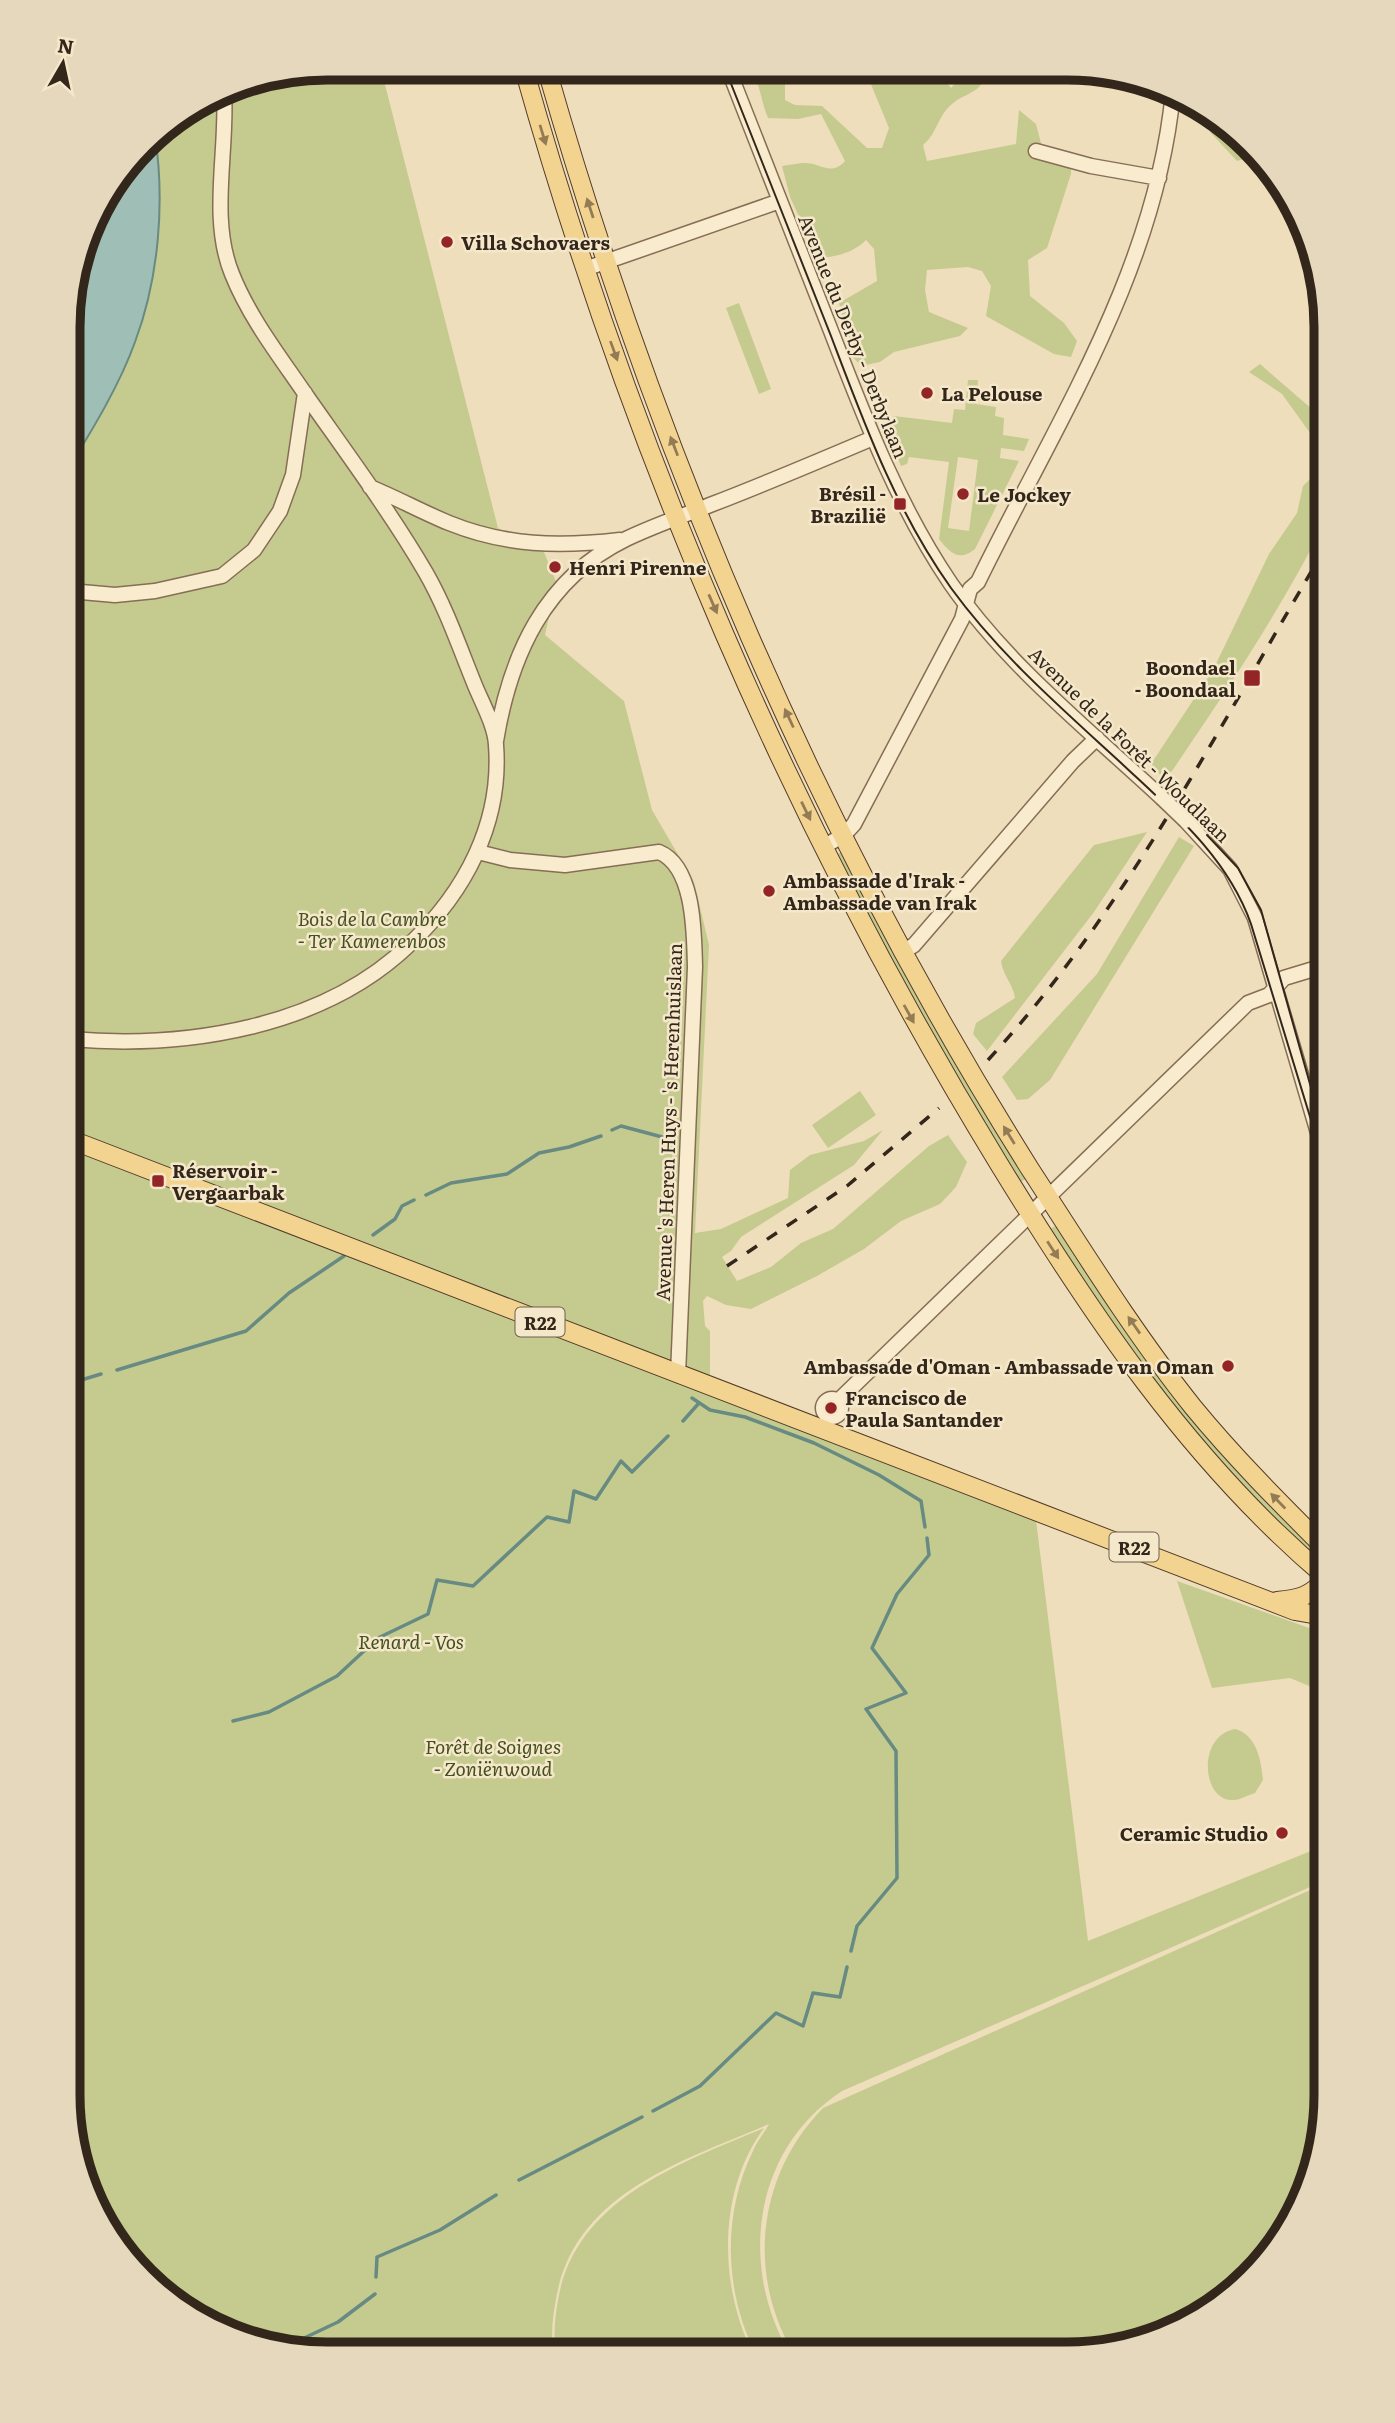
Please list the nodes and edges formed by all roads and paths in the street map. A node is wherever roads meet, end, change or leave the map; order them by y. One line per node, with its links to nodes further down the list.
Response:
1 (733, 80): 8 (street, Avenue du Derby - Derbylaan)
2 (528, 81): 10 (main road, one-way to 10)
3 (550, 81): 9 (main road, one-way to 3)
4 (224, 103): 11 (street)
5 (1171, 103): 7 (street)
6 (1036, 151): 7 (street)
7 (1159, 178): 20 (street)
8 (780, 201): 9 (street); 12 (street, Avenue du Derby - Derbylaan)
9 (607, 262): 10 (street); 14 (main road, one-way to 9)
10 (585, 269): 15 (main road, one-way to 15)
11 (305, 393): 13 (street); 19 (street)
12 (873, 438): 14 (street); 20 (street, Avenue du Derby - Derbylaan)
13 (370, 487): 17 (street); 22 (street)
14 (699, 509): 15 (street); 23 (main road, one-way to 14)
15 (676, 519): 16 (street); 24 (main road, one-way to 24)
16 (625, 540): 17 (street); 18 (street)
17 (569, 545): 18 (street)
18 (580, 571): 22 (street)
19 (80, 592)
20 (966, 604): 21 (street, Avenue de la Forêt - Woudlaan); 23 (street)
21 (1097, 738): 26 (street); 28 (street, Avenue de la Forêt - Woudlaan, bridge)
22 (496, 742): 25 (street)
23 (844, 835): 24 (street); 26 (main road)
24 (823, 848): 33 (main road, one-way to 33)
25 (478, 852): 29 (street); 34 (street, Avenue 's Heren Huys - 's Herenhuislaan)
26 (903, 952): 32 (main road, one-way to 26)
27 (1314, 969): 28 (street)
28 (1276, 988): 30 (street, Avenue de la Forêt - Woudlaan); 32 (street)
29 (80, 1039)
30 (1314, 1119)
31 (80, 1143): 34 (main road, R22)
32 (1048, 1197): 33 (street); 36 (main road, one-way to 32)
33 (1031, 1214): 35 (street); 39 (main road, one-way to 39)
34 (678, 1375): 41 (main road, R22)
35 (839, 1400)
36 (1304, 1527): 37 (street); 38 (main road)
37 (1314, 1528)
38 (1314, 1537)
39 (1314, 1567)
40 (1314, 1593): 41 (main road, R22)
41 (1273, 1601): 42 (main road, R22)
42 (1314, 1614)

